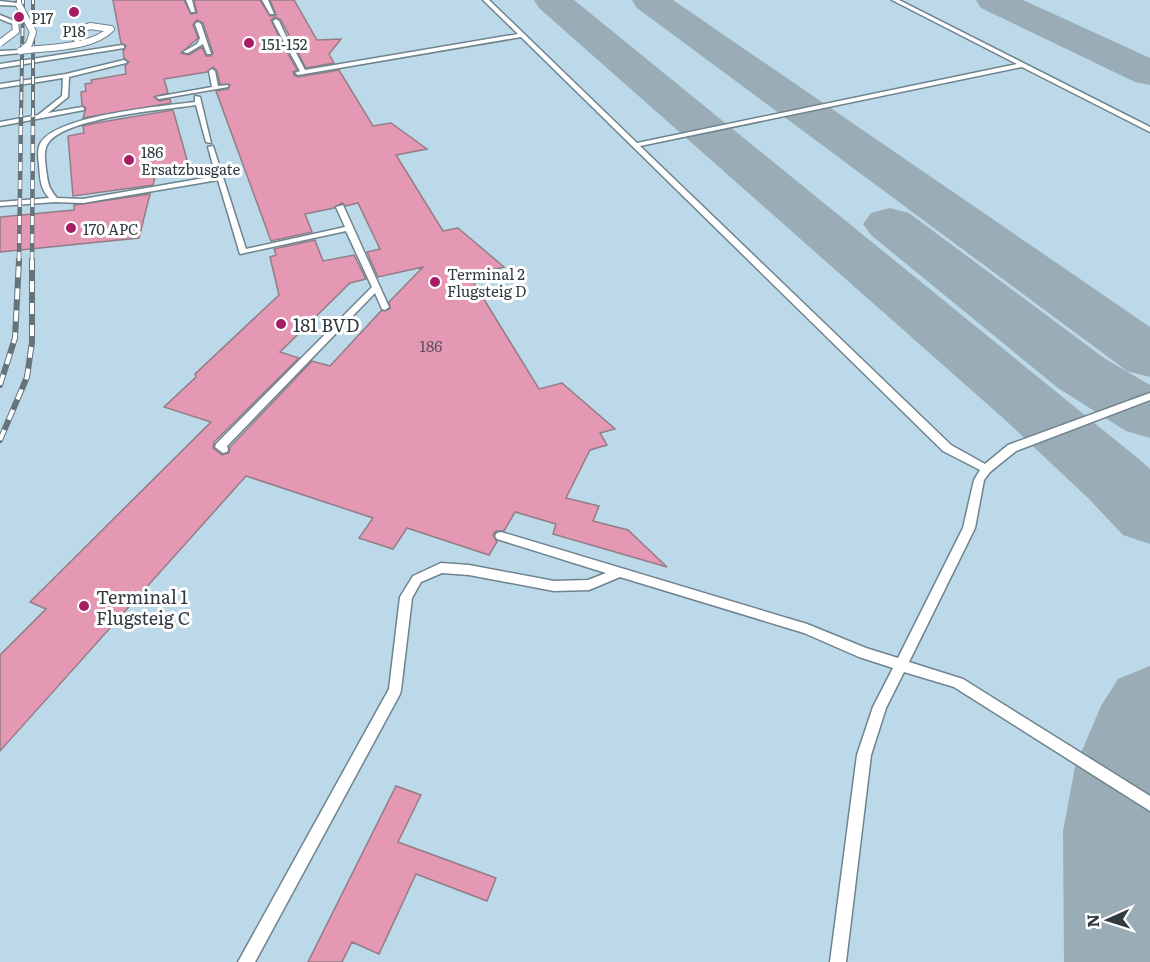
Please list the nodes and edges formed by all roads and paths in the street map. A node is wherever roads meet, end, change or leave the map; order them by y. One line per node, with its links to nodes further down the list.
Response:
1 (189, 0): 7 (lane)
2 (265, 0): 8 (lane)
3 (486, 0): 12 (lane)
4 (895, 0): 22 (lane)
5 (0, 3): 6 (lane)
6 (19, 3): 17 (lane, bridge)
7 (193, 11)
8 (272, 13)
9 (0, 16): 15 (lane, bridge)
10 (276, 21): 12 (lane)
11 (198, 24): 13 (lane)
12 (522, 34): 36 (lane)
13 (203, 38): 18 (lane); 20 (lane)
14 (77, 39): 17 (lane, bridge)
15 (0, 43)
16 (122, 47): 23 (lane)
17 (20, 51): 19 (lane)
18 (186, 52)
19 (0, 53)
20 (208, 53)
21 (124, 62): 25 (lane)
22 (1023, 65): 35 (lane); 36 (lane)
23 (0, 66)
24 (212, 71): 28 (lane)
25 (66, 76): 26 (lane); 33 (lane)
26 (0, 86)
27 (226, 86): 28 (lane)
28 (215, 88): 29 (lane)
29 (195, 91): 30 (lane); 31 (lane)
30 (159, 97)
31 (199, 103): 37 (lane); 38 (lane)
32 (82, 109): 33 (lane)
33 (38, 118): 34 (lane)
34 (0, 124)
35 (1150, 130)
36 (636, 145): 46 (lane)
37 (219, 177): 38 (lane); 41 (lane)
38 (55, 200): 39 (lane)
39 (0, 204)
40 (340, 207): 41 (lane)
41 (349, 228): 42 (lane)
42 (375, 288): 43 (lane); 45 (lane)
43 (385, 307)
44 (1150, 396): 46 (lane)
45 (223, 449)
46 (987, 469): 49 (lane)
47 (501, 536): 48 (lane)
48 (620, 572): 49 (lane); 51 (lane)
49 (900, 664): 50 (lane); 52 (lane)
50 (1150, 804)
51 (246, 962)
52 (838, 962)

